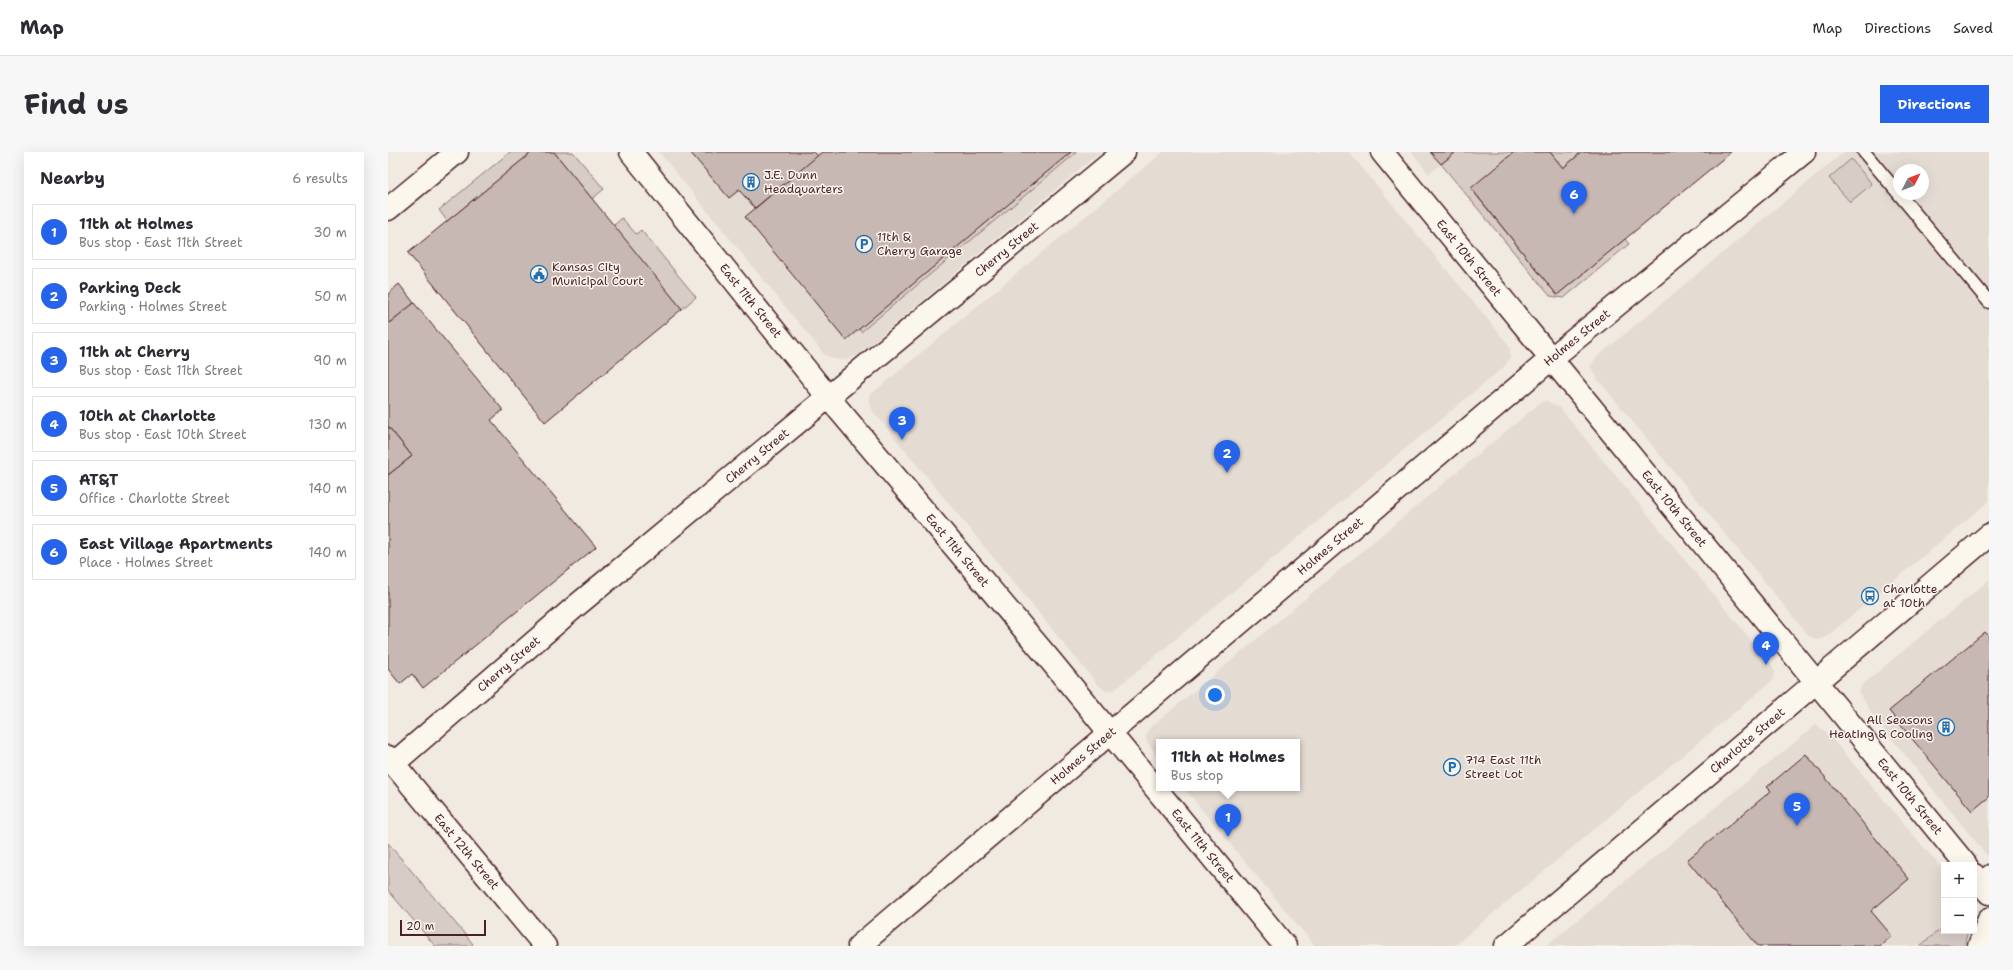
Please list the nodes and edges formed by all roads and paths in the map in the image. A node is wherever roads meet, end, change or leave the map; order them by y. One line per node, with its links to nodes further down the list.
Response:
1 (457, 152): 7 (main road)
2 (632, 152): 10 (main road, East 11th Street)
3 (1124, 152): 10 (main road, Cherry Street)
4 (1382, 152): 9 (main road, East 10th Street)
5 (1804, 152): 9 (main road, Holmes Street)
6 (1864, 152): 8 (lane)
7 (388, 209)
8 (1989, 302)
9 (1552, 358): 12 (main road, East 10th Street); 13 (main road, Holmes Street)
10 (828, 397): 13 (main road, East 11th Street); 14 (main road, Cherry Street)
11 (1989, 535): 12 (main road, Charlotte Street)
12 (1816, 682): 17 (main road, East 10th Street); 22 (main road, Charlotte Street)
13 (1110, 733): 15 (main road, East 11th Street); 20 (main road, Holmes Street)
14 (391, 760): 19 (main road, East 12th Street)
15 (1156, 789)
16 (1158, 791): 21 (main road, East 11th Street)
17 (1979, 877)
18 (1989, 919): 23 (main road)
19 (545, 946)
20 (860, 946)
21 (1285, 946)
22 (1506, 946)
23 (1979, 946)

